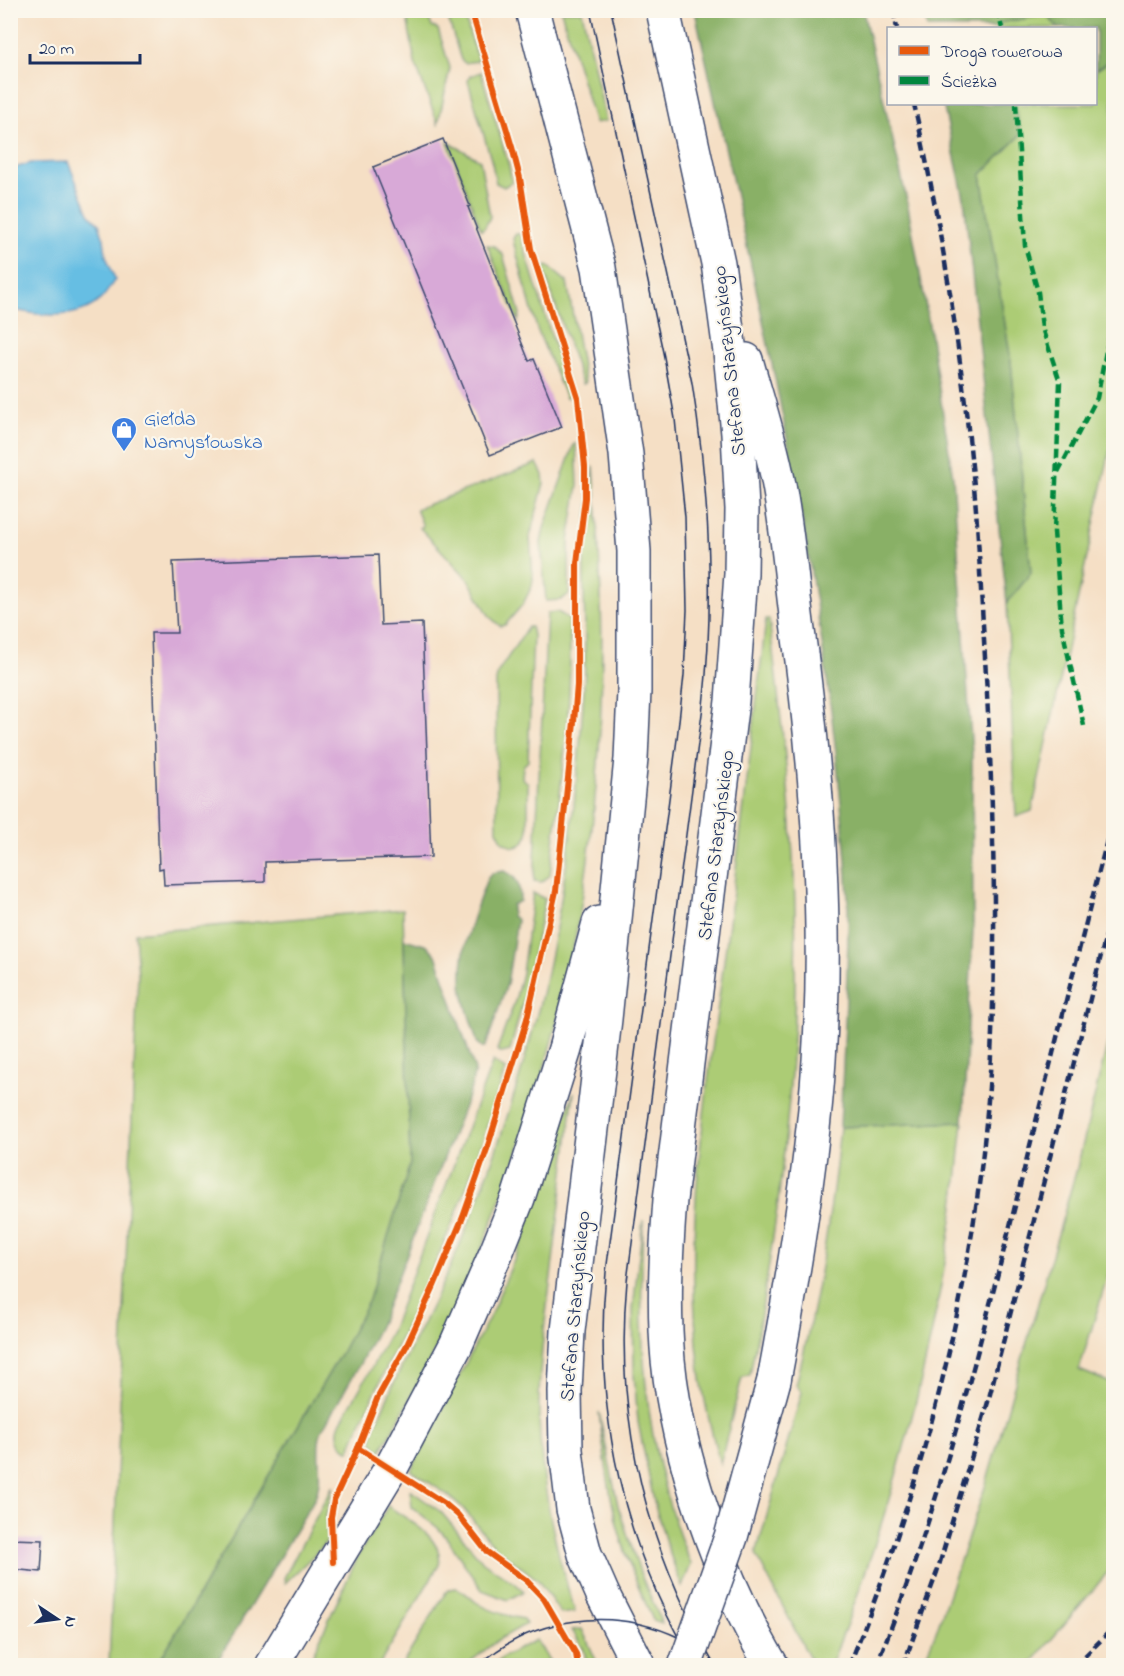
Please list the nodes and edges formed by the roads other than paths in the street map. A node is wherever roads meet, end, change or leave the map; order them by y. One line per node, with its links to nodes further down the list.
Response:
1 (532, 10): 4 (main road, Stefana Starzyńskiego)
2 (663, 10): 3 (main road, Stefana Starzyńskiego)
3 (718, 263): 7 (main road, bridge); 8 (main road, Stefana Starzyńskiego)
4 (625, 826): 5 (main road); 6 (main road, Stefana Starzyńskiego)
5 (271, 1665)
6 (639, 1665)
7 (685, 1665)
8 (772, 1665)

